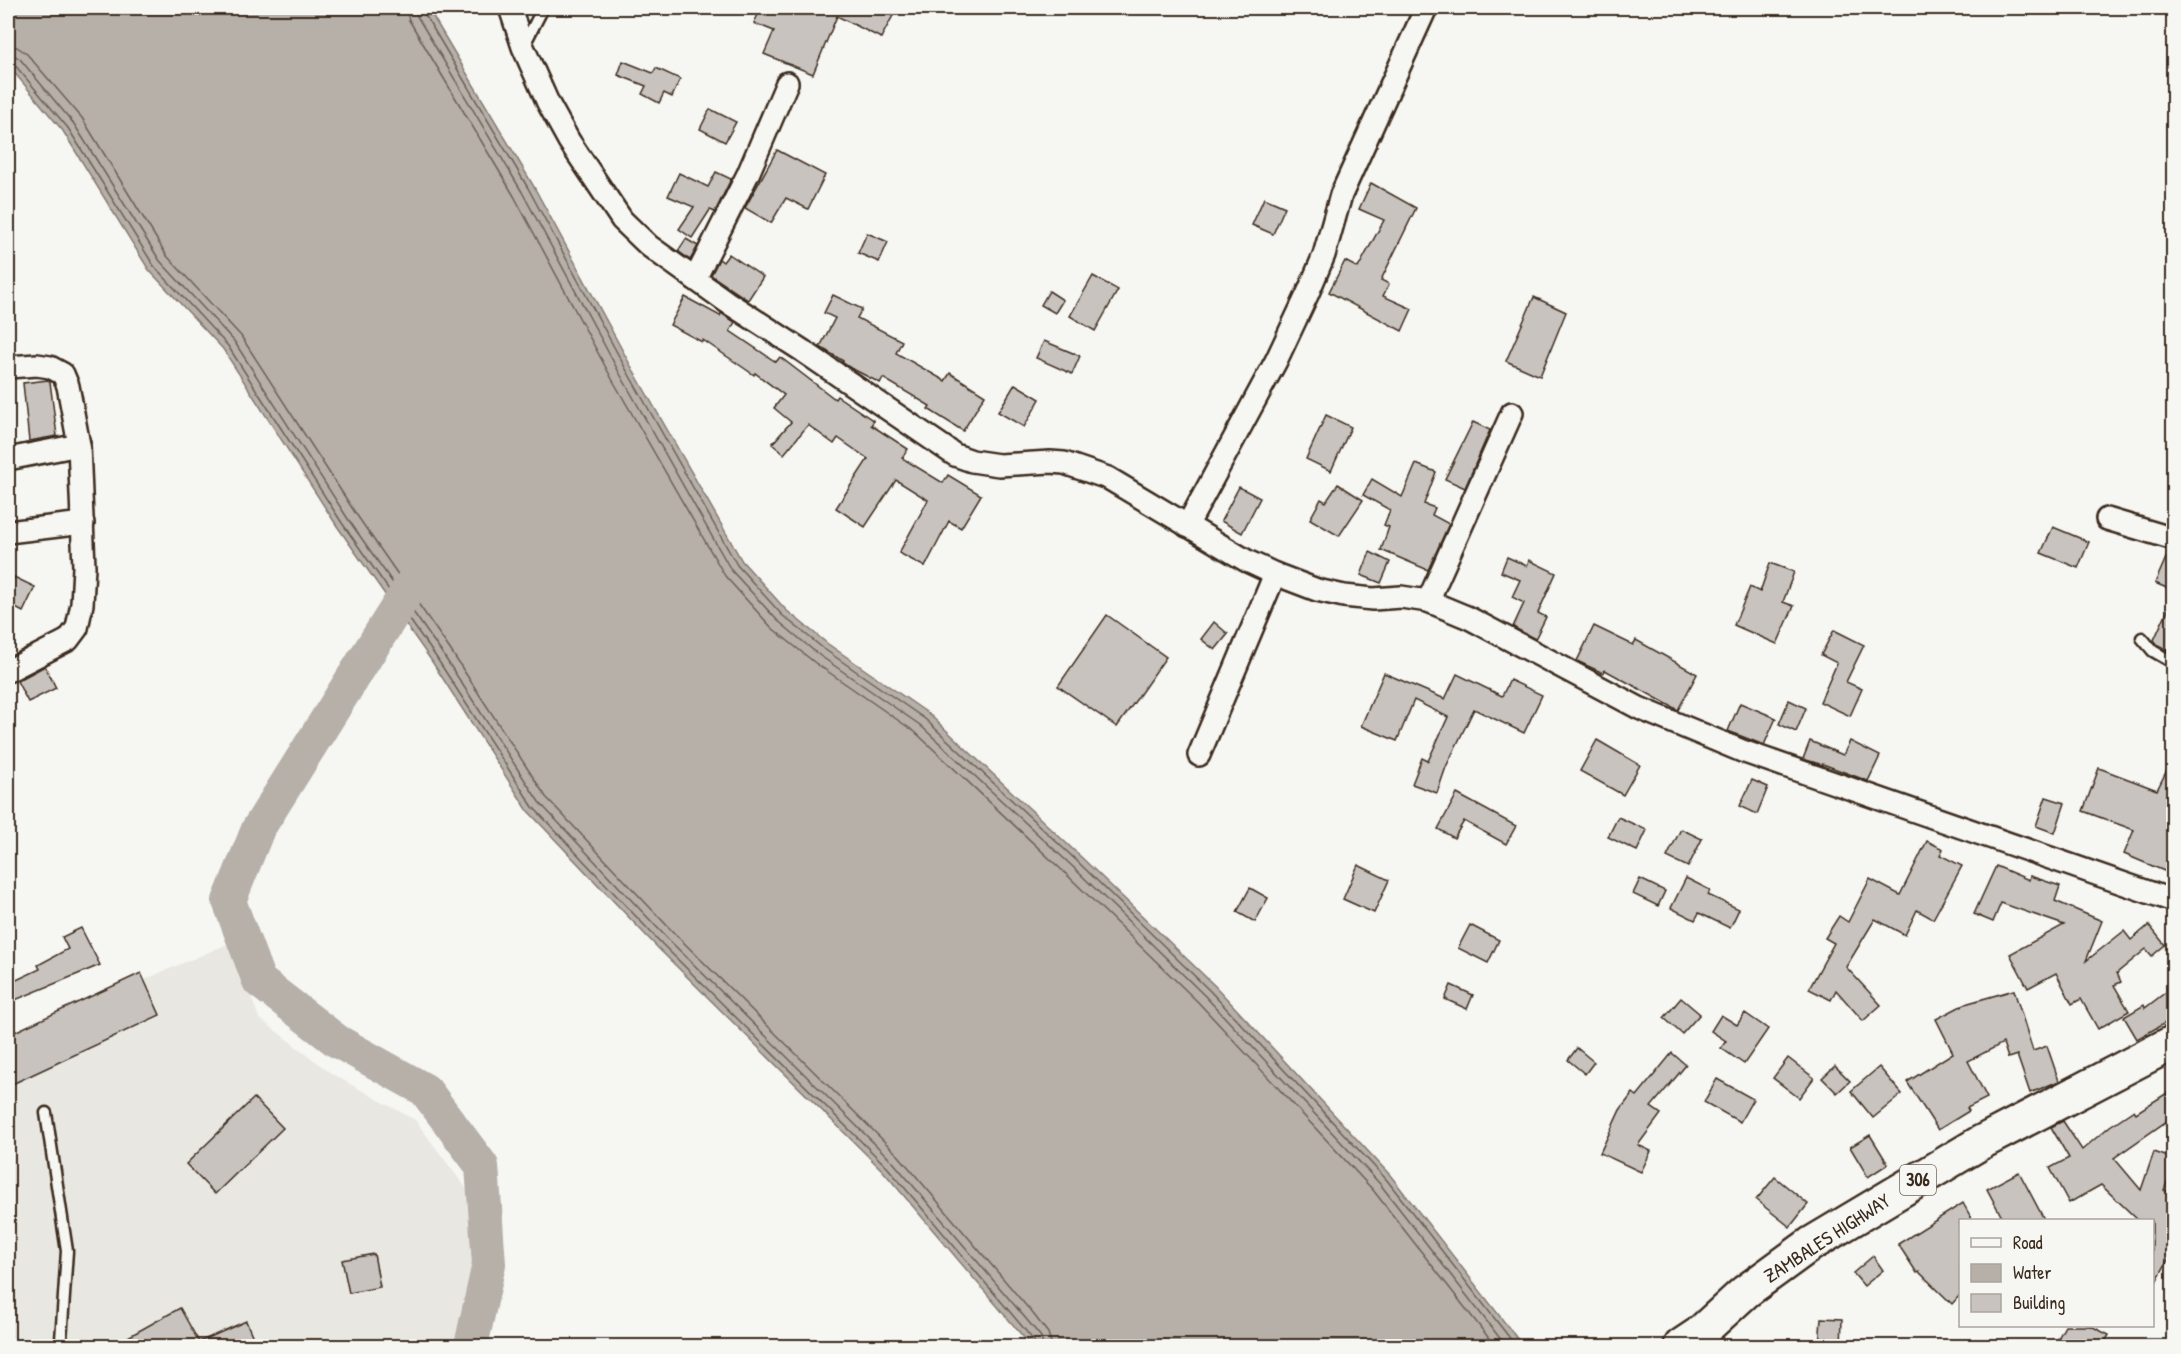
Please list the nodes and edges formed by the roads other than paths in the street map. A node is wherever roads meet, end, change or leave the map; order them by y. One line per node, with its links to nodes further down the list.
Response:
1 (510, 8): 4 (street)
2 (543, 8): 4 (lane)
3 (1426, 8): 13 (street)
4 (523, 47): 6 (street)
5 (787, 83): 6 (street)
6 (695, 279): 13 (street)
7 (8, 367): 9 (street)
8 (1512, 413): 17 (street)
9 (79, 445): 10 (street); 12 (street)
10 (8, 459)
11 (2107, 519): 15 (street)
12 (83, 523): 14 (street); 20 (street)
13 (1187, 526): 16 (street)
14 (8, 532)
15 (2174, 539)
16 (1275, 574): 17 (street); 21 (street)
17 (1428, 601): 22 (street)
18 (2142, 638): 19 (lane)
19 (2174, 663)
20 (8, 672)
21 (1199, 755)
22 (2173, 900)
23 (2174, 1042): 26 (main road, ZAMBALES HIGHWAY / 306)
24 (46, 1113): 25 (lane)
25 (59, 1347)
26 (1681, 1347)

